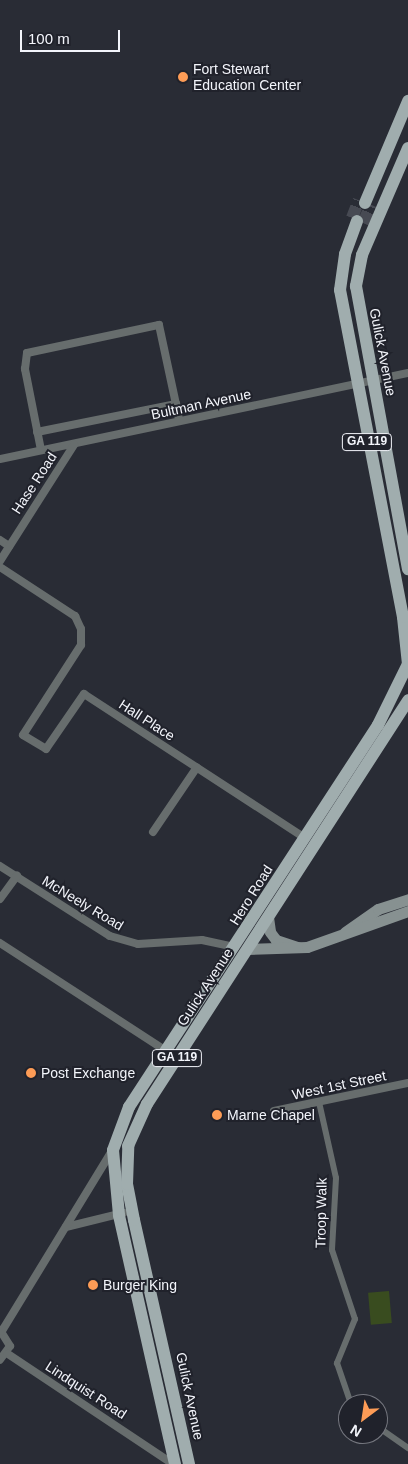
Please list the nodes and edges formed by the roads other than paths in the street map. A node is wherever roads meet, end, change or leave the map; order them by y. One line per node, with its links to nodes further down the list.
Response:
1 (408, 101): 3 (main road)
2 (408, 148): 6 (main road, Gulick Avenue / GA 119)
3 (365, 203)
4 (357, 223): 7 (main road, GA 119)
5 (408, 373): 6 (street, Bultman Avenue)
6 (373, 382): 7 (street, Bultman Avenue); 18 (main road, Gulick Avenue / GA 119)
7 (355, 386): 9 (street, Bultman Avenue); 19 (main road, GA 119)
8 (176, 404): 9 (street); 10 (street); 10 (street)
9 (179, 420): 11 (street, Bultman Avenue)
10 (38, 432): 12 (street)
11 (74, 445): 12 (street, Bultman Avenue); 15 (street, Hase Road)
12 (41, 450): 13 (street, Bultman Avenue)
13 (0, 459)
14 (0, 540): 15 (street)
15 (9, 546): 16 (street, Hase Road)
16 (0, 561)
17 (0, 567): 21 (street, Hall Place)
18 (408, 569)
19 (407, 655): 23 (main road, Hero Road / GA 119)
20 (408, 700): 29 (main road, Gulick Avenue / GA 119)
21 (197, 767): 22 (street); 23 (street, Hall Place)
22 (153, 832)
23 (305, 838): 33 (main road, Hero Road / GA 119)
24 (0, 866): 25 (street, McNeely Road)
25 (17, 876): 27 (street); 33 (street, McNeely Road)
26 (408, 899): 30 (main road)
27 (0, 900)
28 (408, 912): 30 (main road)
29 (268, 917): 32 (main road); 33 (main road, Gulick Avenue / GA 119)
30 (338, 938): 32 (main road)
31 (0, 943): 34 (street)
32 (307, 947): 33 (main road)
33 (242, 948): 34 (main road, Hero Road / GA 119); 39 (main road, Gulick Avenue / GA 119)
34 (166, 1051): 38 (main road, Hero Road / GA 119)
35 (408, 1083): 36 (street, West 1st Street)
36 (320, 1102): 37 (street, West 1st Street); 45 (street, Troop Walk)
37 (274, 1112)
38 (113, 1150): 40 (main road, Gulick Avenue / GA 119); 41 (street)
39 (132, 1211): 40 (street); 51 (main road, Gulick Avenue / GA 119)
40 (119, 1215): 41 (street); 47 (main road, Gulick Avenue / GA 119)
41 (66, 1227): 42 (street)
42 (1, 1330): 43 (street)
43 (8, 1354): 44 (street); 48 (street, Lindquist Road)
44 (0, 1360)
45 (348, 1394)
46 (388, 1434): 49 (street)
47 (170, 1438): 48 (street); 50 (main road, Gulick Avenue / GA 119)
48 (151, 1447): 50 (street, Lindquist Road)
49 (408, 1448)
50 (174, 1464)
51 (189, 1464)

